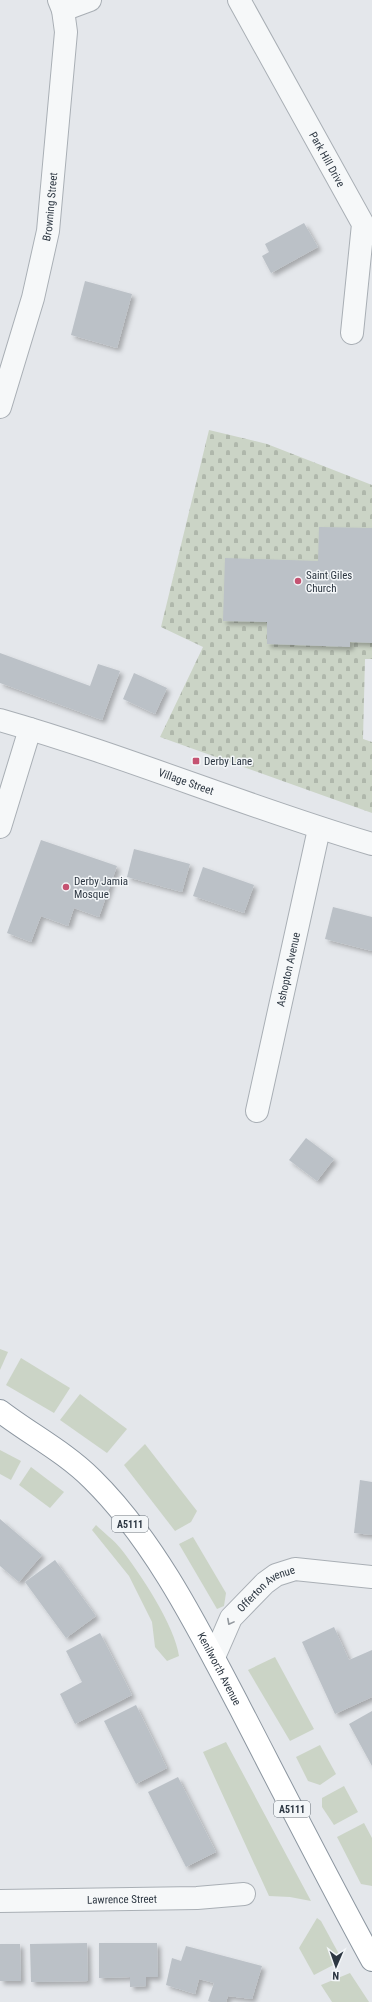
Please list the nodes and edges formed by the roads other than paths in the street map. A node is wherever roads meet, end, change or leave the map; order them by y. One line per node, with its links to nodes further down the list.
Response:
1 (90, 0): 3 (street)
2 (239, 0): 4 (street, Park Hill Drive)
3 (61, 5): 5 (street, Browning Street)
4 (352, 332)
5 (0, 408)
6 (0, 720): 7 (street, Village Street)
7 (30, 729): 8 (street); 9 (street, Village Street)
8 (0, 827)
9 (319, 829): 10 (street, Village Street); 11 (street, Ashopton Avenue)
10 (372, 844)
11 (257, 1111)
12 (4, 1416): 14 (highway, Kenilworth Avenue / A5111)
13 (372, 1577): 14 (street, Offerton Avenue, one-way to 14)
14 (214, 1658): 17 (highway, Kenilworth Avenue / A5111)
15 (244, 1894): 16 (street, Lawrence Street)
16 (0, 1901)
17 (372, 1960)

